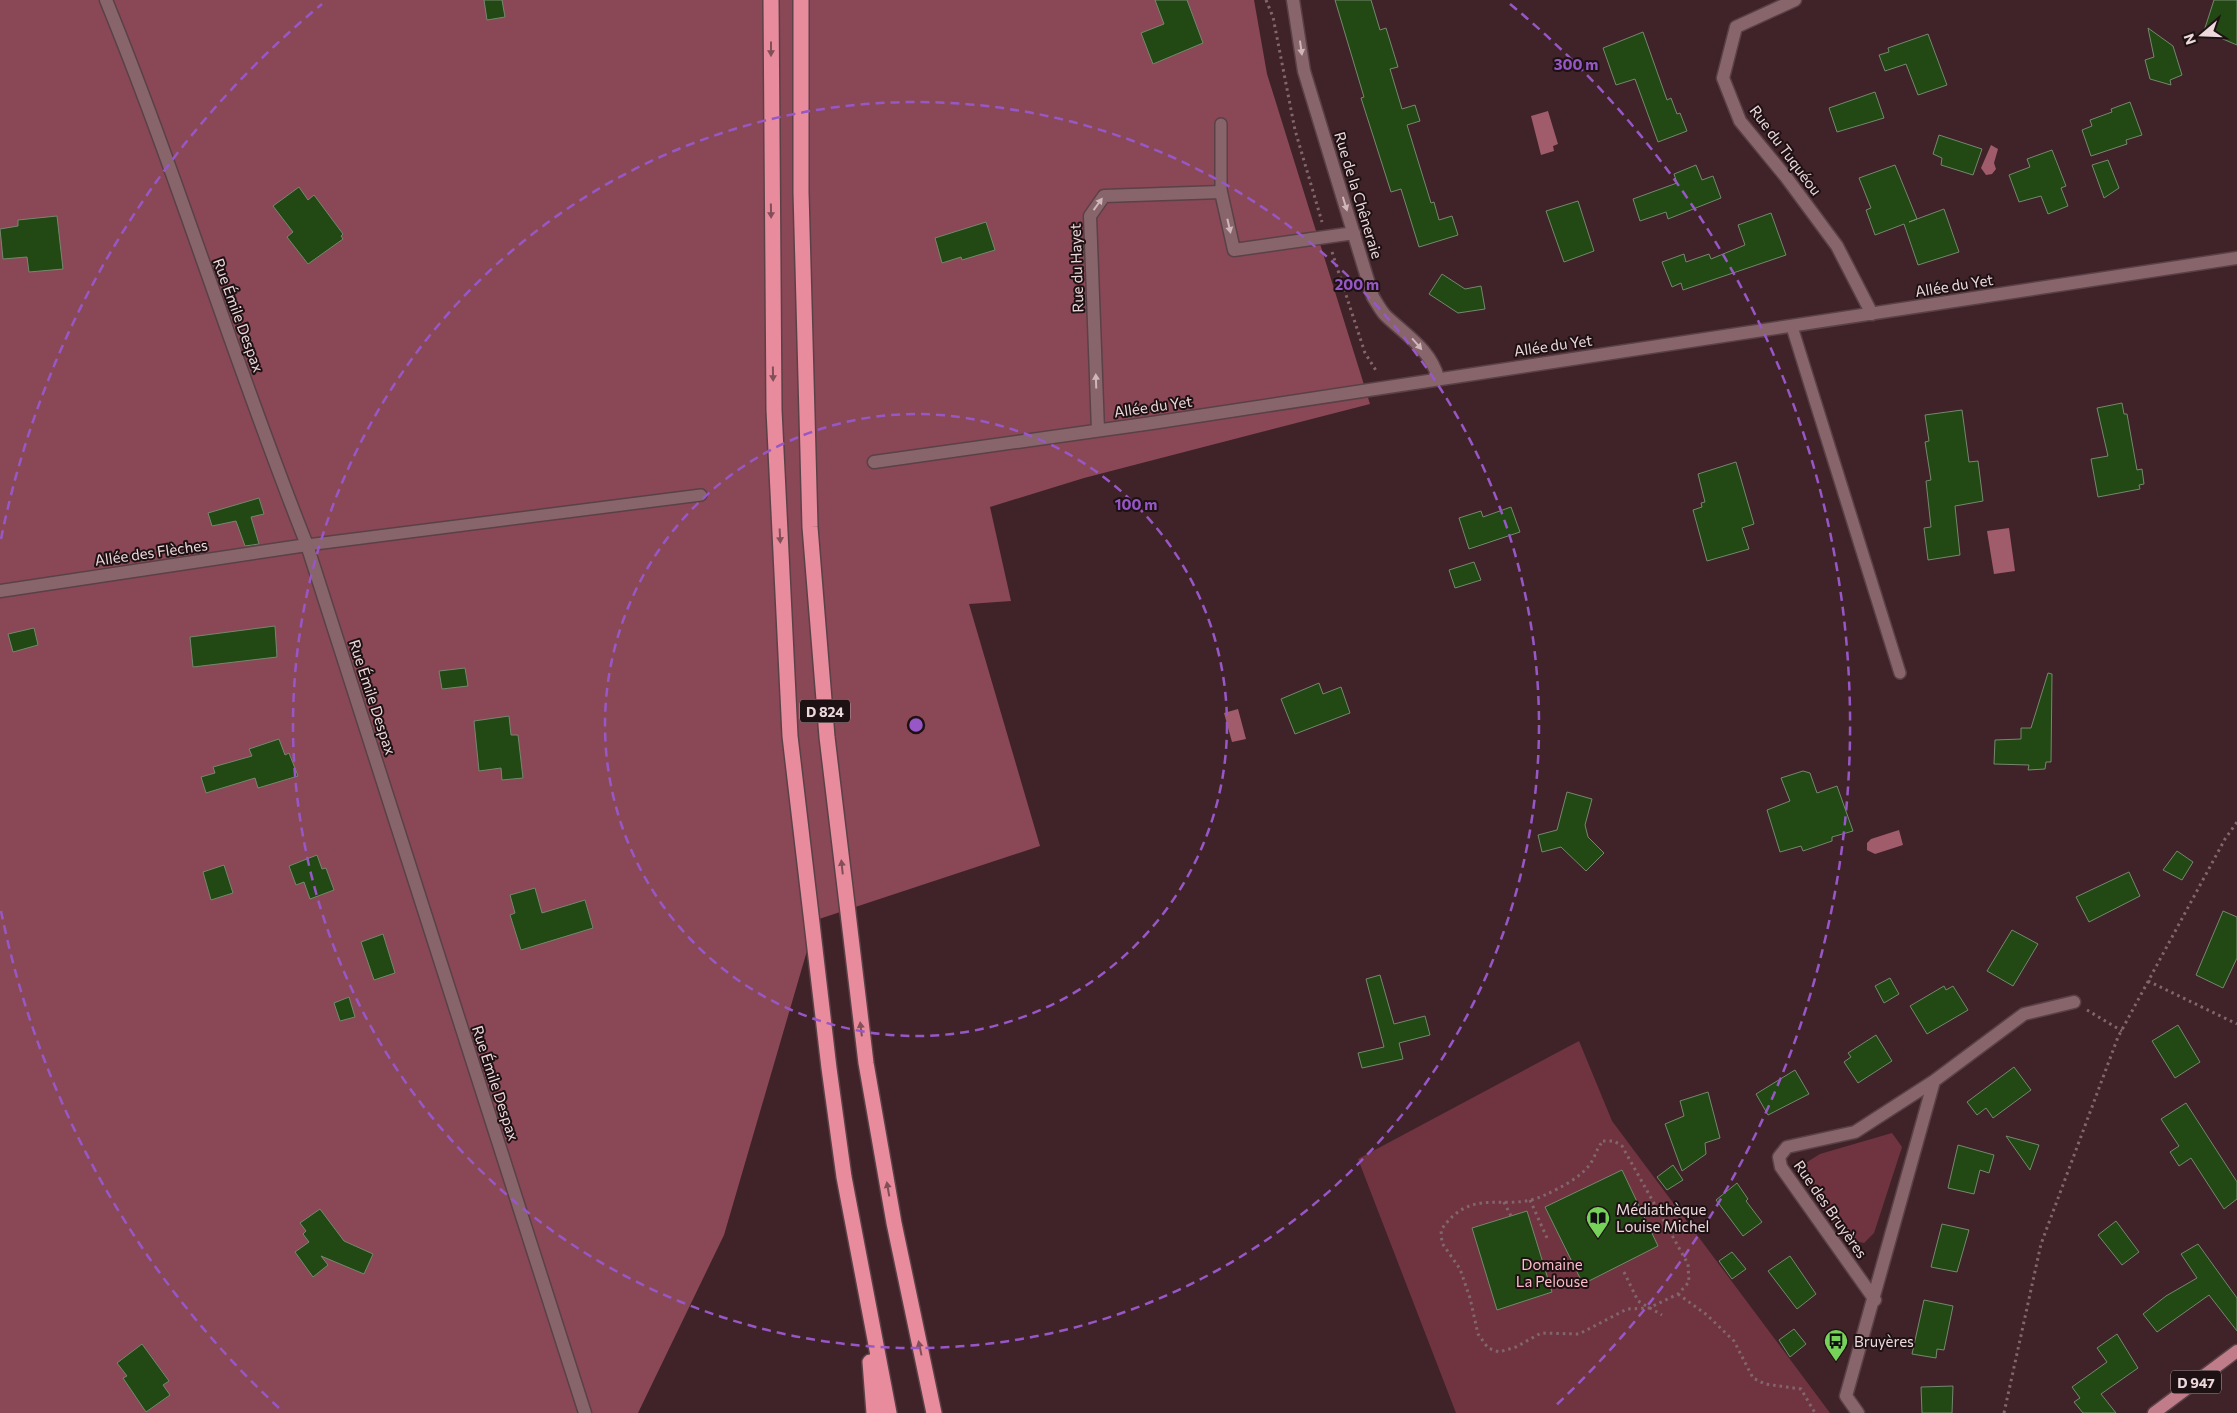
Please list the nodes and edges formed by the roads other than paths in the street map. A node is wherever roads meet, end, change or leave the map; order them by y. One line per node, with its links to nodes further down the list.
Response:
1 (106, 0): 16 (street, Rue Émile Despax)
2 (771, 0): 21 (highway, D 824, one-way to 21)
3 (801, 0): 27 (highway, D 824, one-way to 3)
4 (1293, 0): 8 (street, Rue de la Chêneraie, one-way to 8)
5 (1794, 0): 10 (street, Rue du Tuquéou)
6 (1221, 124): 7 (lane)
7 (1221, 192): 8 (street, one-way to 8); 13 (street, Rue du Hayet, one-way to 7)
8 (1354, 233): 12 (street, Rue de la Chêneraie, one-way to 12)
9 (2237, 258): 10 (street, Allée du Yet)
10 (1872, 314): 11 (street, Allée du Yet)
11 (1792, 326): 12 (street, Allée du Yet); 18 (lane)
12 (1438, 378): 13 (street, Allée du Yet)
13 (1098, 430): 14 (street, Allée du Yet)
14 (874, 462)
15 (701, 495): 16 (lane)
16 (307, 545): 17 (street, Allée des Flèches); 24 (street, Rue Émile Despax)
17 (0, 591)
18 (1900, 674)
19 (2074, 1002): 20 (street, Rue des Bruyères)
20 (1934, 1081): 22 (street, Rue des Bruyères); 22 (street, Rue des Bruyères)
21 (864, 1285): 25 (highway); 26 (highway, D 824)
22 (1874, 1300): 28 (street, Rue des Bruyères)
23 (2237, 1351): 29 (main road, D 947)
24 (584, 1413)
25 (874, 1413)
26 (889, 1413)
27 (936, 1413)
28 (1858, 1413)
29 (2154, 1413)

